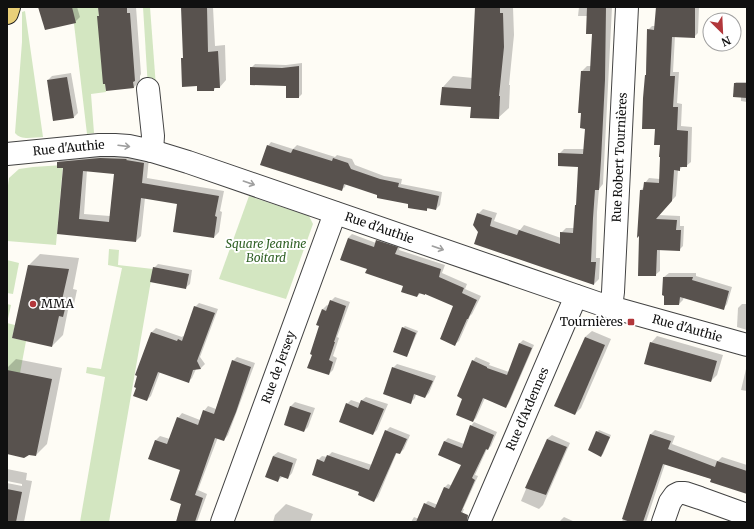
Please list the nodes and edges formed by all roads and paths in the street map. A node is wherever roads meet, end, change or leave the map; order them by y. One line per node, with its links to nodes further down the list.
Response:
1 (9, 7): 3 (main road)
2 (627, 7): 9 (street, Rue Robert Tournières)
3 (7, 13)
4 (148, 89): 5 (street)
5 (152, 151): 6 (street, Rue d'Authie, one-way to 5); 7 (street, Rue d'Authie, one-way to 7)
6 (7, 154)
7 (335, 213): 8 (street, Rue d'Authie, one-way to 8); 12 (street, Rue de Jersey)
8 (576, 296): 9 (street, Rue d'Authie); 13 (street, Rue d'Ardennes)
9 (611, 307): 10 (street, Rue d'Authie)
10 (747, 345)
11 (747, 515): 14 (street)
12 (222, 522)
13 (478, 522)
14 (663, 522)

